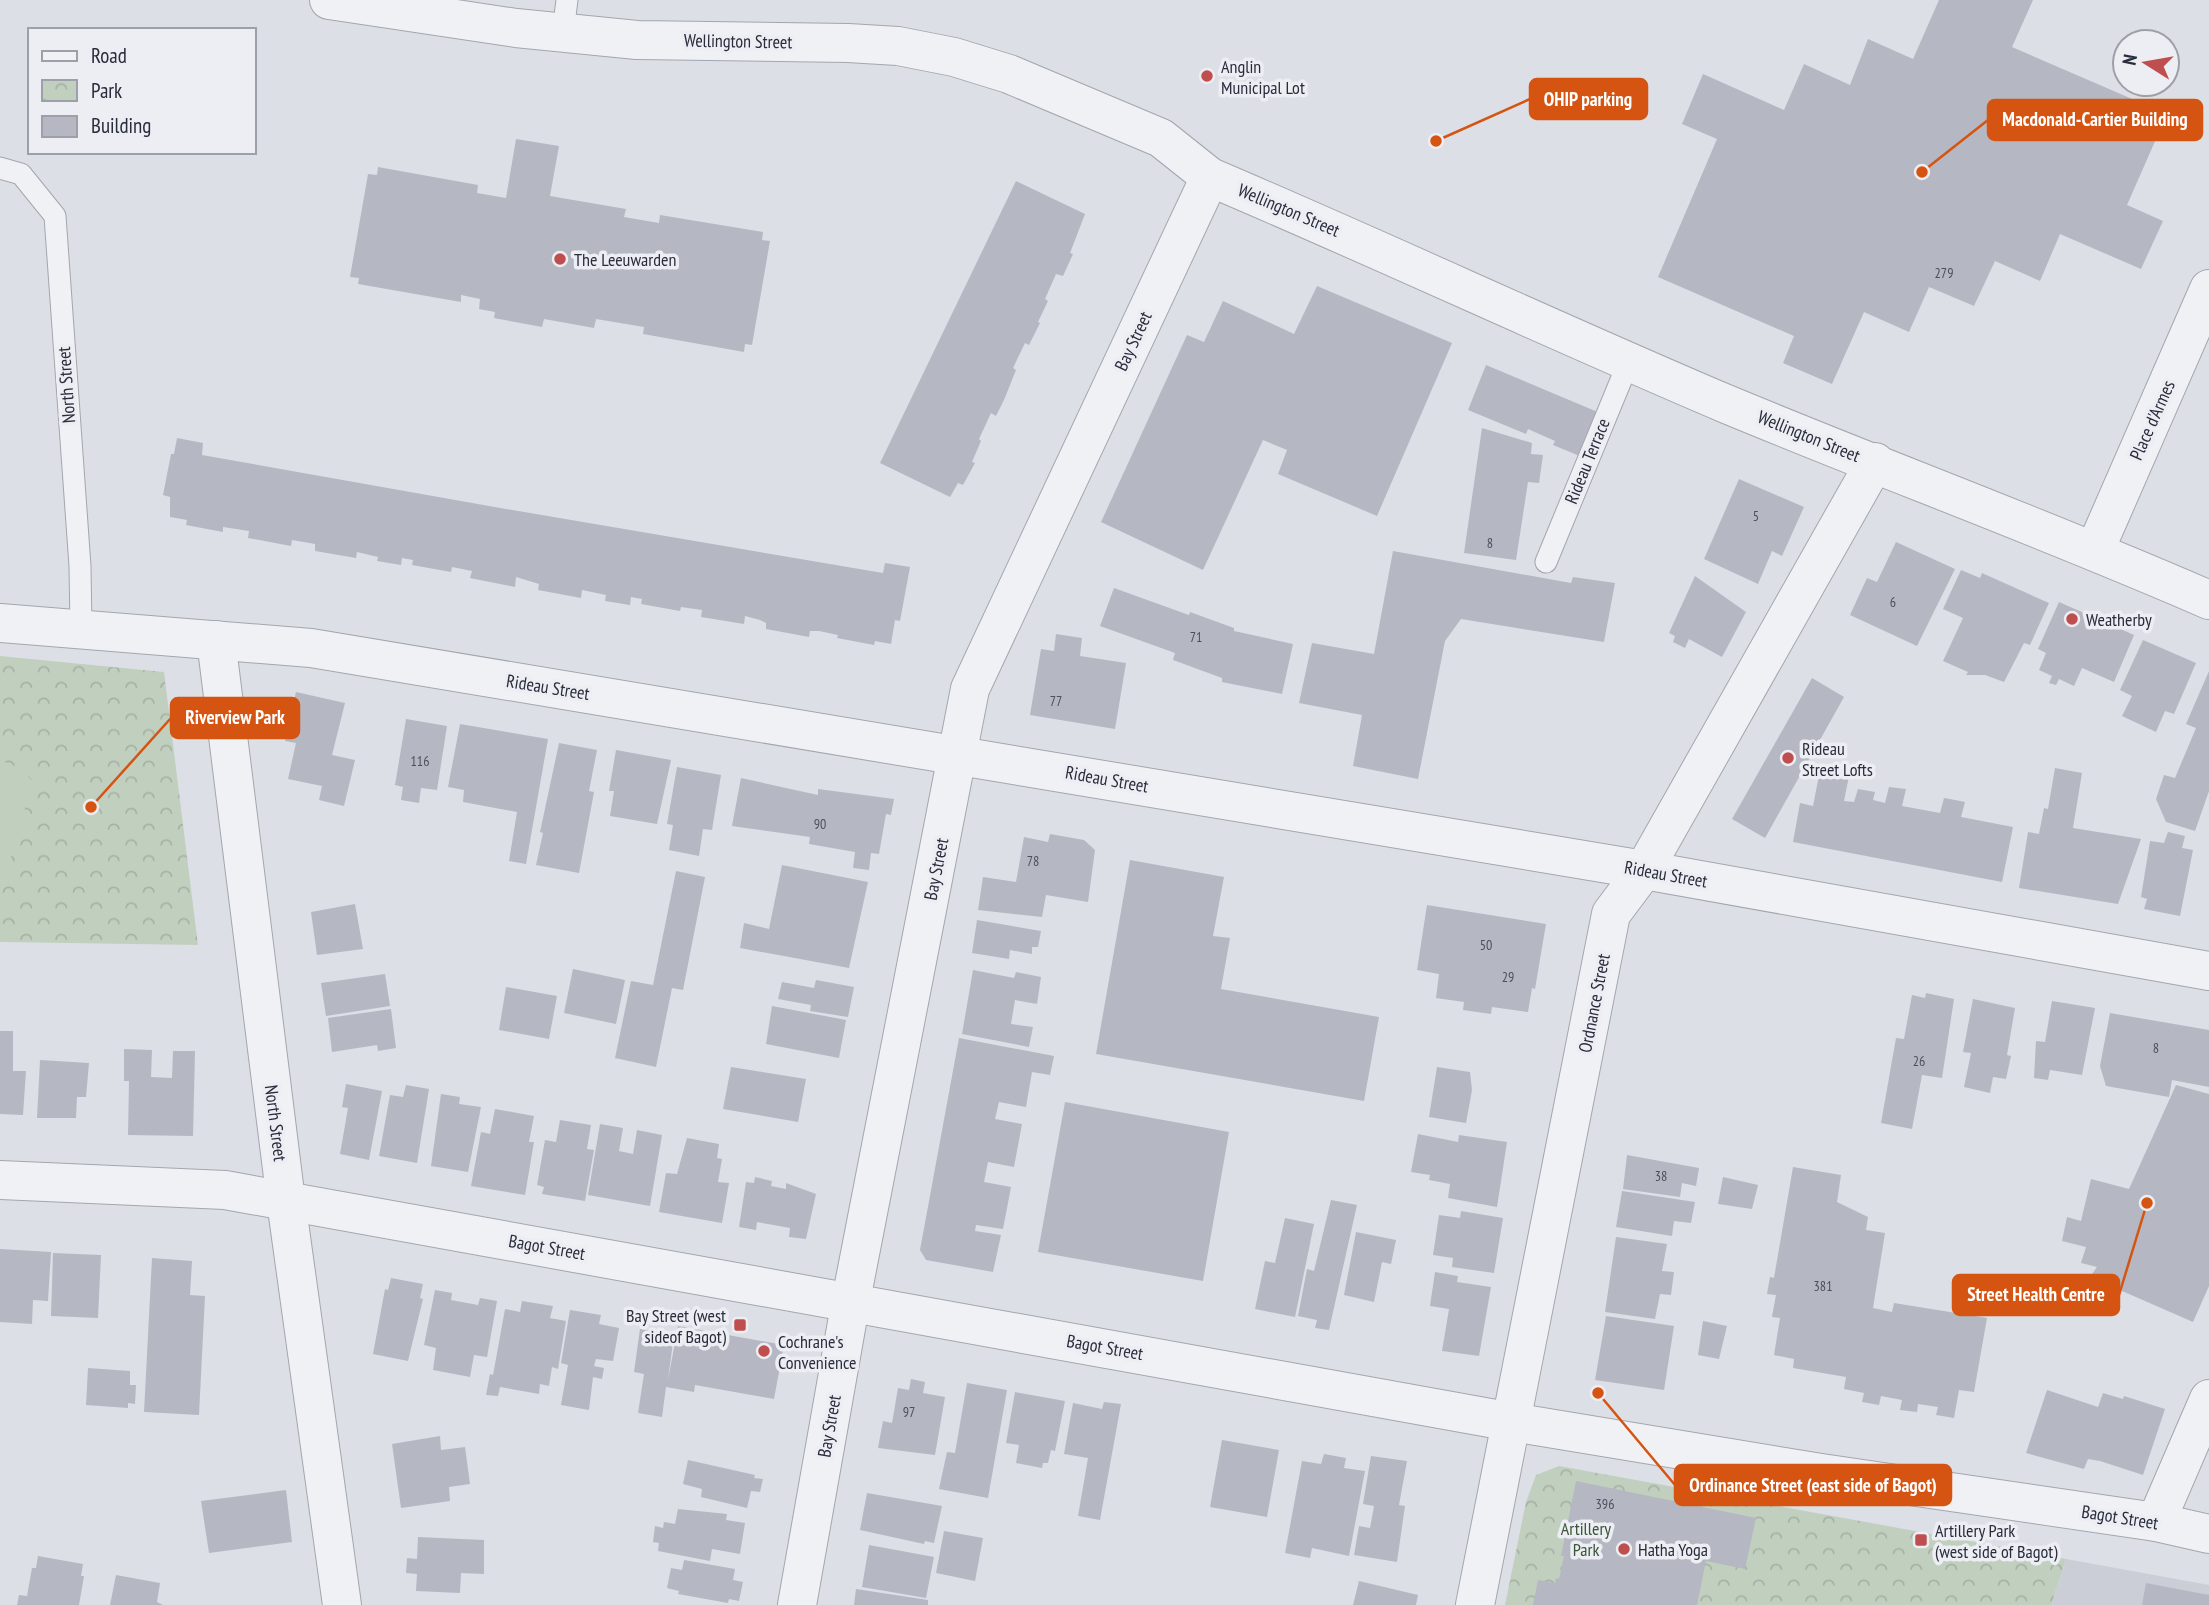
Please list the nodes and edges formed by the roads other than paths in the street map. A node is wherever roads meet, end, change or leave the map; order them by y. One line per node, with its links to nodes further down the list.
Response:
1 (329, 0): 2 (street, Wellington Street)
2 (565, 16): 4 (street, Wellington Street)
3 (0, 168): 12 (lane, North Street)
4 (1210, 177): 6 (street, Wellington Street); 14 (street, Bay Street)
5 (2209, 289): 8 (street, Place d'Armes)
6 (1629, 361): 7 (street, Wellington Street); 9 (lane, Rideau Terrace)
7 (1875, 462): 8 (street, Wellington Street); 15 (street, Ordnance Street)
8 (2095, 550): 10 (street, Wellington Street)
9 (1546, 562)
10 (2209, 600)
11 (0, 623): 12 (street, Rideau Street)
12 (81, 629): 13 (street, Rideau Street)
13 (216, 640): 14 (street, Rideau Street); 18 (street, North Street)
14 (955, 753): 15 (street, Rideau Street); 19 (street, Bay Street)
15 (1644, 870): 16 (street, Rideau Street); 21 (street, Ordnance Street)
16 (2209, 971)
17 (0, 1180): 18 (street, Bagot Street)
18 (286, 1201): 19 (street, Bagot Street); 24 (street, North Street)
19 (851, 1300): 21 (street, Bagot Street); 25 (street, Bay Street)
20 (2209, 1399): 22 (street)
21 (1512, 1422): 22 (street, Bagot Street); 26 (street, Ordnance Street)
22 (2156, 1522): 23 (street, Bagot Street)
23 (2209, 1534)
24 (342, 1605)
25 (797, 1605)
26 (1475, 1605)

